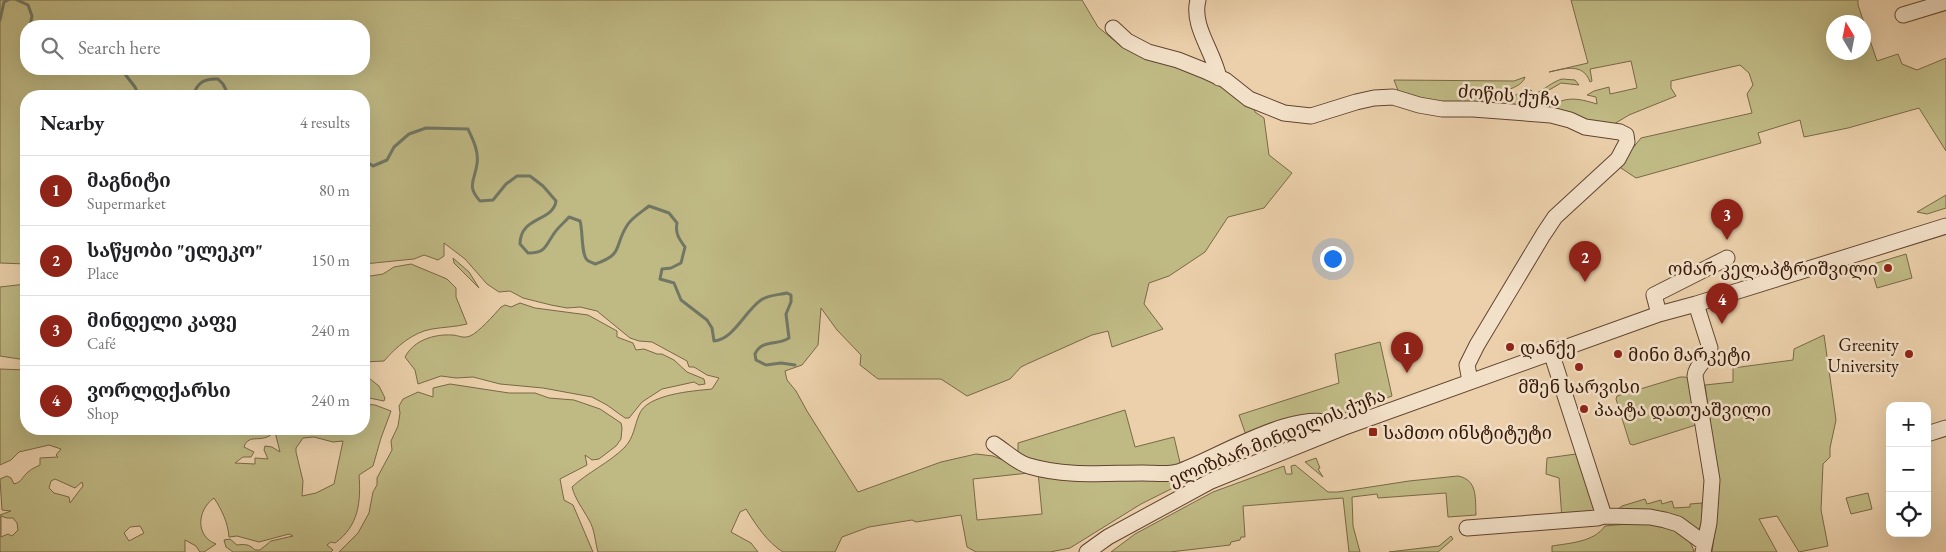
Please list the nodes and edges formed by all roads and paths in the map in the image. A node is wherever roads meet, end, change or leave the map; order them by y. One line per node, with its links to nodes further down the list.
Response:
1 (1198, 0): 5 (street)
2 (1946, 2): 3 (street)
3 (1903, 15)
4 (1113, 28): 5 (street, ძოწის ქუჩა)
5 (1219, 78): 11 (street, ძოწის ქუჩა)
6 (1946, 226): 8 (street, ელიზბარ მინდელის ქუჩა)
7 (1728, 258): 9 (street)
8 (1696, 304): 9 (street, ელიზბარ მინდელის ქუჩა); 18 (street)
9 (1659, 314): 10 (street, ელიზბარ მინდელის ქუჩა)
10 (1551, 352): 11 (street, ელიზბარ მინდელის ქუჩა); 16 (street)
11 (1470, 381): 12 (street, ელიზბარ მინდელის ქუჩა)
12 (1342, 428): 15 (street); 19 (street, ელიზბარ მინდელის ქუჩა)
13 (1946, 428): 14 (street)
14 (1931, 433)
15 (994, 444)
16 (1604, 516): 17 (street); 18 (street)
17 (1466, 528)
18 (1703, 547)
19 (1087, 552)

